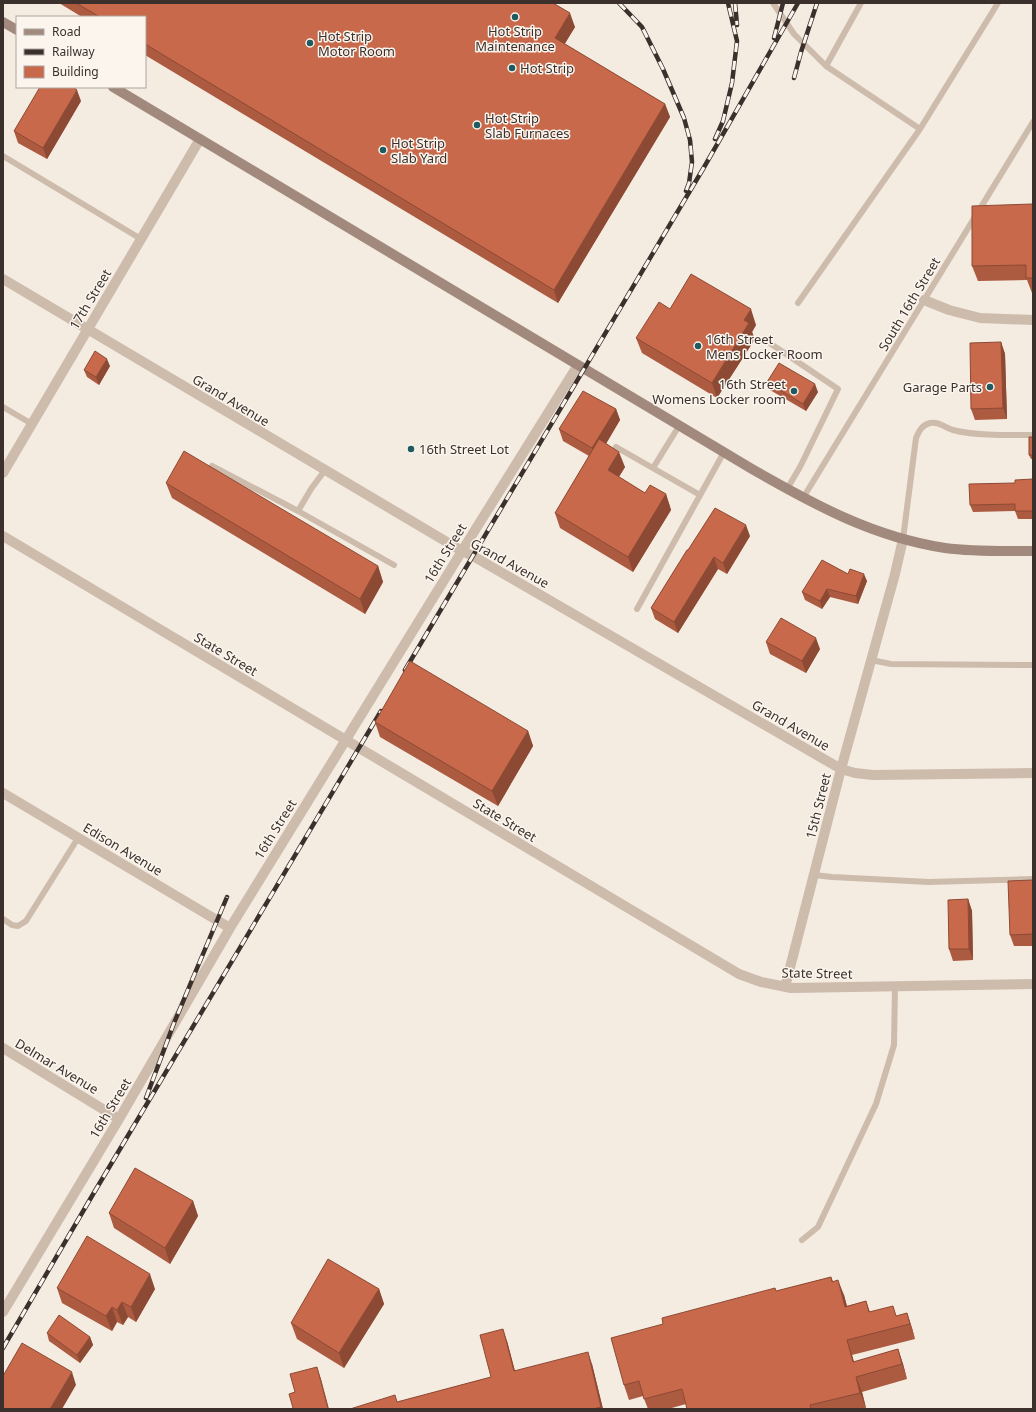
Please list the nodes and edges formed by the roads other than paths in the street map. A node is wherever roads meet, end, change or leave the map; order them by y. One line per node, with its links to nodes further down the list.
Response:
1 (773, 3): 6 (lane)
2 (861, 3): 6 (lane)
3 (998, 3): 9 (lane)
4 (3, 22): 5 (main road)
5 (16, 29)
6 (826, 66): 9 (lane)
7 (115, 88): 10 (main road)
8 (1033, 122): 14 (lane, South 16th Street)
9 (920, 129): 15 (lane)
10 (200, 139): 12 (street, 17th Street); 19 (main road)
11 (3, 156): 12 (lane)
12 (141, 239): 17 (street, 17th Street)
13 (3, 280): 17 (street, Grand Avenue)
14 (924, 300): 16 (street); 32 (lane, South 16th Street)
15 (798, 303)
16 (1033, 320)
17 (88, 330): 21 (street, 17th Street); 28 (street, Grand Avenue)
18 (771, 344): 30 (lane)
19 (578, 365): 22 (main road); 36 (street, 16th Street)
20 (3, 407): 21 (lane)
21 (32, 424): 29 (street, 17th Street)
22 (679, 426): 25 (main road); 27 (lane)
23 (1033, 435): 35 (lane)
24 (616, 447): 27 (lane)
25 (724, 452): 30 (main road); 31 (lane)
26 (212, 466): 33 (lane)
27 (653, 468): 31 (lane)
28 (325, 470): 33 (lane); 36 (street, Grand Avenue)
29 (3, 473)
30 (787, 489): 32 (main road)
31 (700, 495): 39 (lane)
32 (803, 498): 35 (main road)
33 (298, 511): 38 (lane)
34 (3, 536): 42 (street, State Street)
35 (903, 539): 37 (main road); 40 (street, 15th Street)
36 (462, 551): 42 (street, 16th Street); 43 (street, Grand Avenue)
37 (1033, 551)
38 (394, 565)
39 (636, 609)
40 (871, 660): 41 (lane); 43 (street, 15th Street)
41 (1033, 666)
42 (346, 740): 50 (street, 16th Street); 53 (street, State Street)
43 (841, 769): 44 (street, Grand Avenue); 47 (street, 15th Street)
44 (1033, 773)
45 (3, 793): 46 (street, Edison Avenue)
46 (78, 838): 49 (lane); 50 (street, Edison Avenue)
47 (814, 875): 48 (lane); 53 (street, 15th Street)
48 (1033, 879)
49 (3, 919)
50 (230, 928): 55 (street, 16th Street)
51 (1033, 984): 52 (street, State Street)
52 (895, 986): 53 (street, State Street); 56 (lane)
53 (785, 987)
54 (3, 1048): 55 (street, Delmar Avenue)
55 (119, 1119): 57 (street, 16th Street)
56 (802, 1240)
57 (4, 1308)

